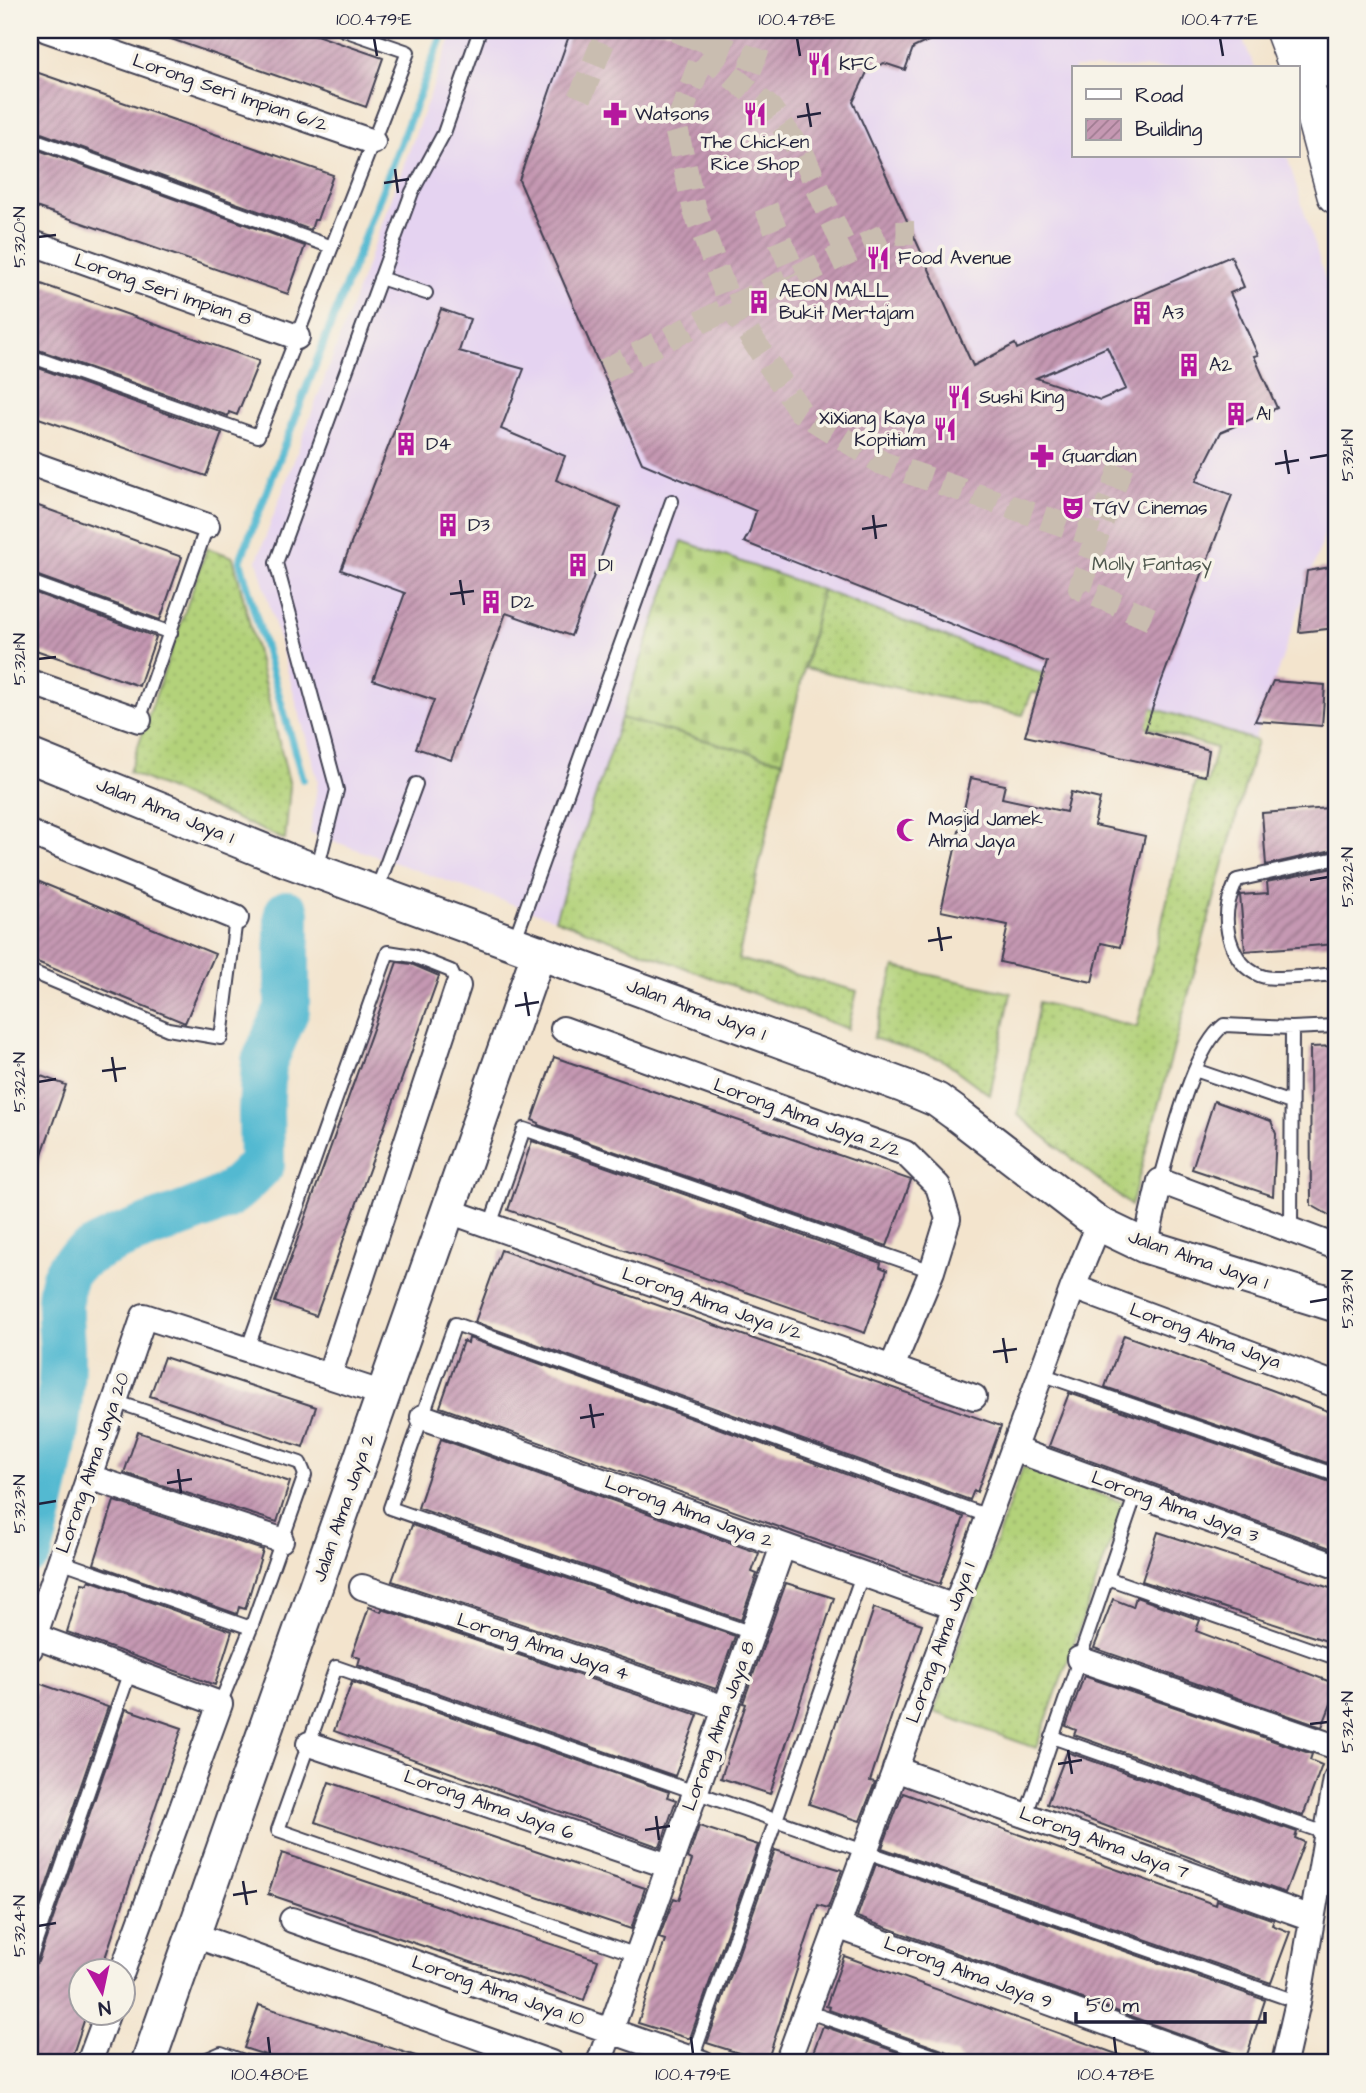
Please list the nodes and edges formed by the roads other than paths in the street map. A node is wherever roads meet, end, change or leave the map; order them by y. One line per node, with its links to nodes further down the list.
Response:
1 (47, 30): 10 (street, Lorong Seri Impian 6/2)
2 (344, 30): 10 (lane)
3 (480, 30): 14 (lane)
4 (1284, 30): 6 (main road)
5 (1323, 30): 7 (main road)
6 (1298, 66)
7 (1336, 71)
8 (1300, 72): 11 (main road)
9 (30, 138): 13 (lane)
10 (373, 142): 13 (lane)
11 (1336, 195)
12 (30, 243): 16 (street, Lorong Seri Impian 8)
13 (332, 247): 16 (lane)
14 (380, 278): 15 (lane); 29 (lane)
15 (426, 293)
16 (297, 337): 17 (lane)
17 (30, 356)
18 (30, 463): 20 (street)
19 (672, 501): 32 (lane)
20 (207, 526): 22 (lane)
21 (30, 582): 22 (lane)
22 (171, 633): 24 (lane)
23 (30, 682): 24 (street)
24 (139, 720)
25 (30, 756): 29 (street, Jalan Alma Jaya 1)
26 (416, 784): 30 (lane)
27 (30, 833): 31 (street)
28 (1336, 858): 34 (lane)
29 (317, 870): 30 (street, Jalan Alma Jaya 1)
30 (376, 892): 32 (street, Jalan Alma Jaya 1)
31 (236, 918): 33 (lane)
32 (526, 947): 42 (street, Jalan Alma Jaya 2); 43 (street, Jalan Alma Jaya 1)
33 (30, 971)
34 (1336, 974)
35 (458, 986): 51 (lane); 54 (street)
36 (1336, 1026): 37 (lane)
37 (1292, 1028): 39 (lane); 40 (lane)
38 (564, 1029): 48 (street, Lorong Alma Jaya 2/2)
39 (1195, 1070): 40 (lane); 41 (lane)
40 (1292, 1103): 45 (lane)
41 (1160, 1181): 45 (street); 46 (street)
42 (449, 1211): 44 (street, Lorong Alma Jaya 1/2); 56 (street, Jalan Alma Jaya 2)
43 (1099, 1224): 46 (street, Jalan Alma Jaya 1); 49 (street, Lorong Alma Jaya 1)
44 (490, 1225): 48 (lane); 52 (street, Lorong Alma Jaya 1/2)
45 (1291, 1230): 47 (street)
46 (1145, 1246): 50 (street, Jalan Alma Jaya 1)
47 (1336, 1247)
48 (932, 1271): 52 (street, Lorong Alma Jaya 2/2)
49 (1073, 1287): 53 (street, Lorong Alma Jaya 1); 55 (street, Lorong Alma Jaya)
50 (1336, 1305)
51 (247, 1350): 54 (street); 58 (street, Lorong Alma Jaya 20)
52 (892, 1367): 57 (street, Lorong Alma Jaya 1/2)
53 (1041, 1374): 60 (street, Lorong Alma Jaya 1); 61 (lane)
54 (329, 1376): 56 (street)
55 (1336, 1385)
56 (384, 1394): 95 (street, Jalan Alma Jaya 2)
57 (974, 1397)
58 (114, 1401): 62 (street, Lorong Alma Jaya 20); 65 (lane)
59 (423, 1417): 64 (lane); 66 (street, Lorong Alma Jaya 2); 74 (lane)
60 (1013, 1449): 63 (street, Lorong Alma Jaya 3); 64 (street, Lorong Alma Jaya 1)
61 (1336, 1475)
62 (89, 1477): 65 (street); 67 (street, Lorong Alma Jaya 20)
63 (1136, 1493): 68 (street, Lorong Alma Jaya 3); 70 (lane)
64 (988, 1516): 72 (street, Lorong Alma Jaya 1)
65 (282, 1540): 73 (lane)
66 (782, 1546): 69 (street, Lorong Alma Jaya 2); 74 (street, Lorong Alma Jaya 8)
67 (60, 1561): 73 (lane); 75 (street, Lorong Alma Jaya 20)
68 (1336, 1566)
69 (862, 1574): 72 (street, Lorong Alma Jaya 2); 88 (lane)
70 (1107, 1578): 76 (lane); 77 (lane)
71 (362, 1587): 80 (street, Lorong Alma Jaya 4)
72 (955, 1607): 84 (street, Lorong Alma Jaya 1)
73 (251, 1628): 79 (lane)
74 (752, 1633): 80 (street, Lorong Alma Jaya 8)
75 (32, 1643): 78 (street)
76 (1336, 1658)
77 (1079, 1659): 81 (lane); 83 (street)
78 (130, 1671): 79 (street); 98 (lane)
79 (220, 1704): 97 (street)
80 (725, 1708): 86 (street, Lorong Alma Jaya 8)
81 (1052, 1737): 87 (lane); 89 (lane)
82 (309, 1744): 86 (lane); 91 (street, Lorong Alma Jaya 6); 96 (lane)
83 (1336, 1747)
84 (895, 1769): 87 (street, Lorong Alma Jaya 7); 90 (street, Lorong Alma Jaya 1)
85 (1336, 1779): 89 (street)
86 (695, 1792): 88 (lane); 91 (street, Lorong Alma Jaya 8)
87 (1026, 1815): 92 (street, Lorong Alma Jaya 7)
88 (776, 1820): 90 (lane); 103 (lane)
89 (1328, 1834): 92 (street)
90 (865, 1852): 94 (street, Lorong Alma Jaya 1); 99 (lane)
91 (669, 1866): 96 (street, Lorong Alma Jaya 8)
92 (1312, 1918): 99 (street)
93 (292, 1920): 102 (street, Lorong Alma Jaya 10)
94 (837, 1926): 100 (street, Lorong Alma Jaya 1); 112 (street, Lorong Alma Jaya 9)
95 (194, 1935): 105 (street, Jalan Alma Jaya 2); 108 (street)
96 (637, 1955): 102 (street, Lorong Alma Jaya 8)
97 (128, 1956)
98 (30, 1959)
99 (1298, 2002): 113 (street)
100 (806, 2011): 110 (street, Lorong Alma Jaya 1); 111 (lane)
101 (103, 2026): 104 (street)
102 (610, 2031): 103 (street, Lorong Alma Jaya 10); 109 (street, Lorong Alma Jaya 8)
103 (697, 2061)
104 (89, 2063)
105 (148, 2063)
106 (198, 2063): 107 (lane)
107 (249, 2063)
108 (551, 2063)
109 (599, 2063)
110 (787, 2063)
111 (954, 2063)
112 (1218, 2063)
113 (1284, 2063)

